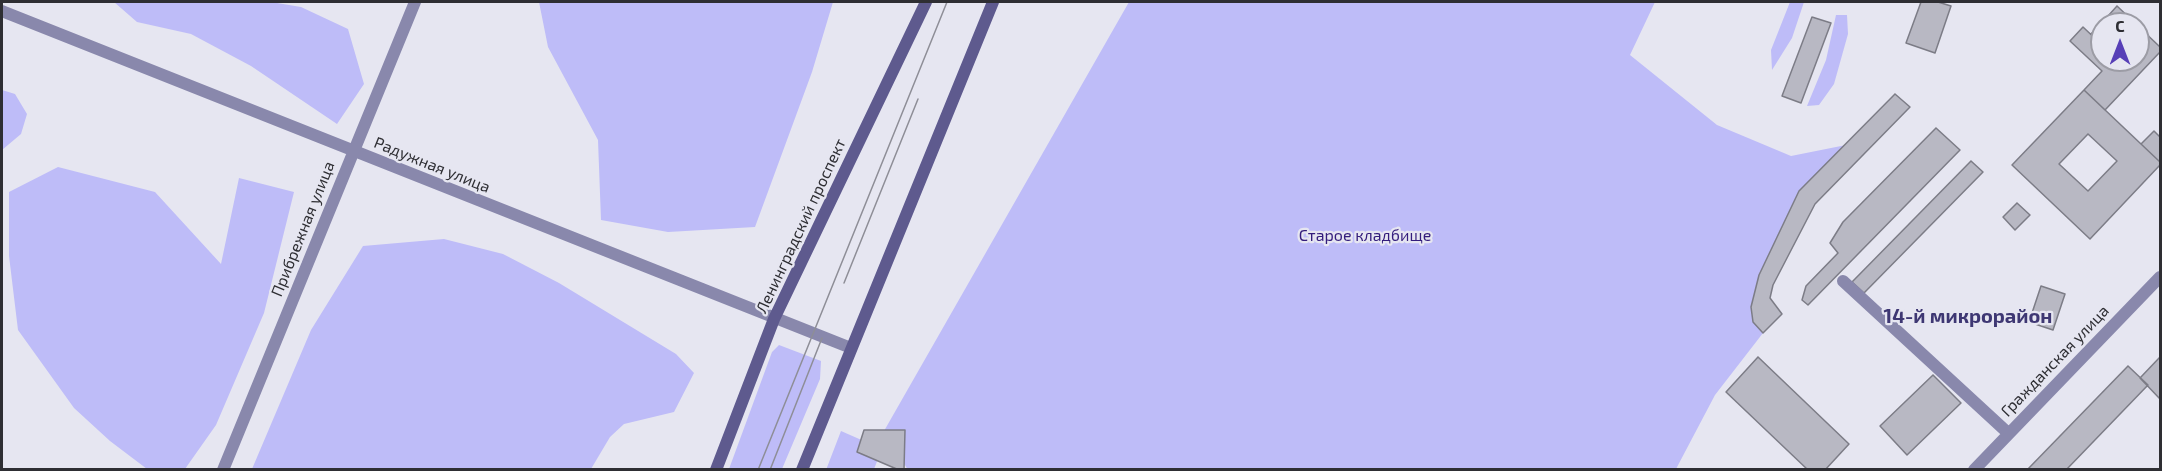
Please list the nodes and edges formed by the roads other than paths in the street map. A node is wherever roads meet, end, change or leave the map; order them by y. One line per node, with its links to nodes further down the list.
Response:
1 (415, 2): 5 (street, Прибрежная улица)
2 (926, 2): 8 (main road, Ленинградский проспект)
3 (993, 2): 9 (main road)
4 (2, 10): 5 (street, Радужная улица)
5 (353, 151): 8 (street, Радужная улица); 11 (street, Прибрежная улица)
6 (2160, 277): 10 (street, Гражданская улица)
7 (1842, 281): 10 (street)
8 (774, 319): 9 (street, Радужная улица); 12 (main road, Ленинградский проспект)
9 (851, 348): 13 (main road)
10 (2008, 433): 14 (street, Гражданская улица)
11 (223, 470)
12 (716, 470)
13 (802, 470)
14 (1974, 470)

